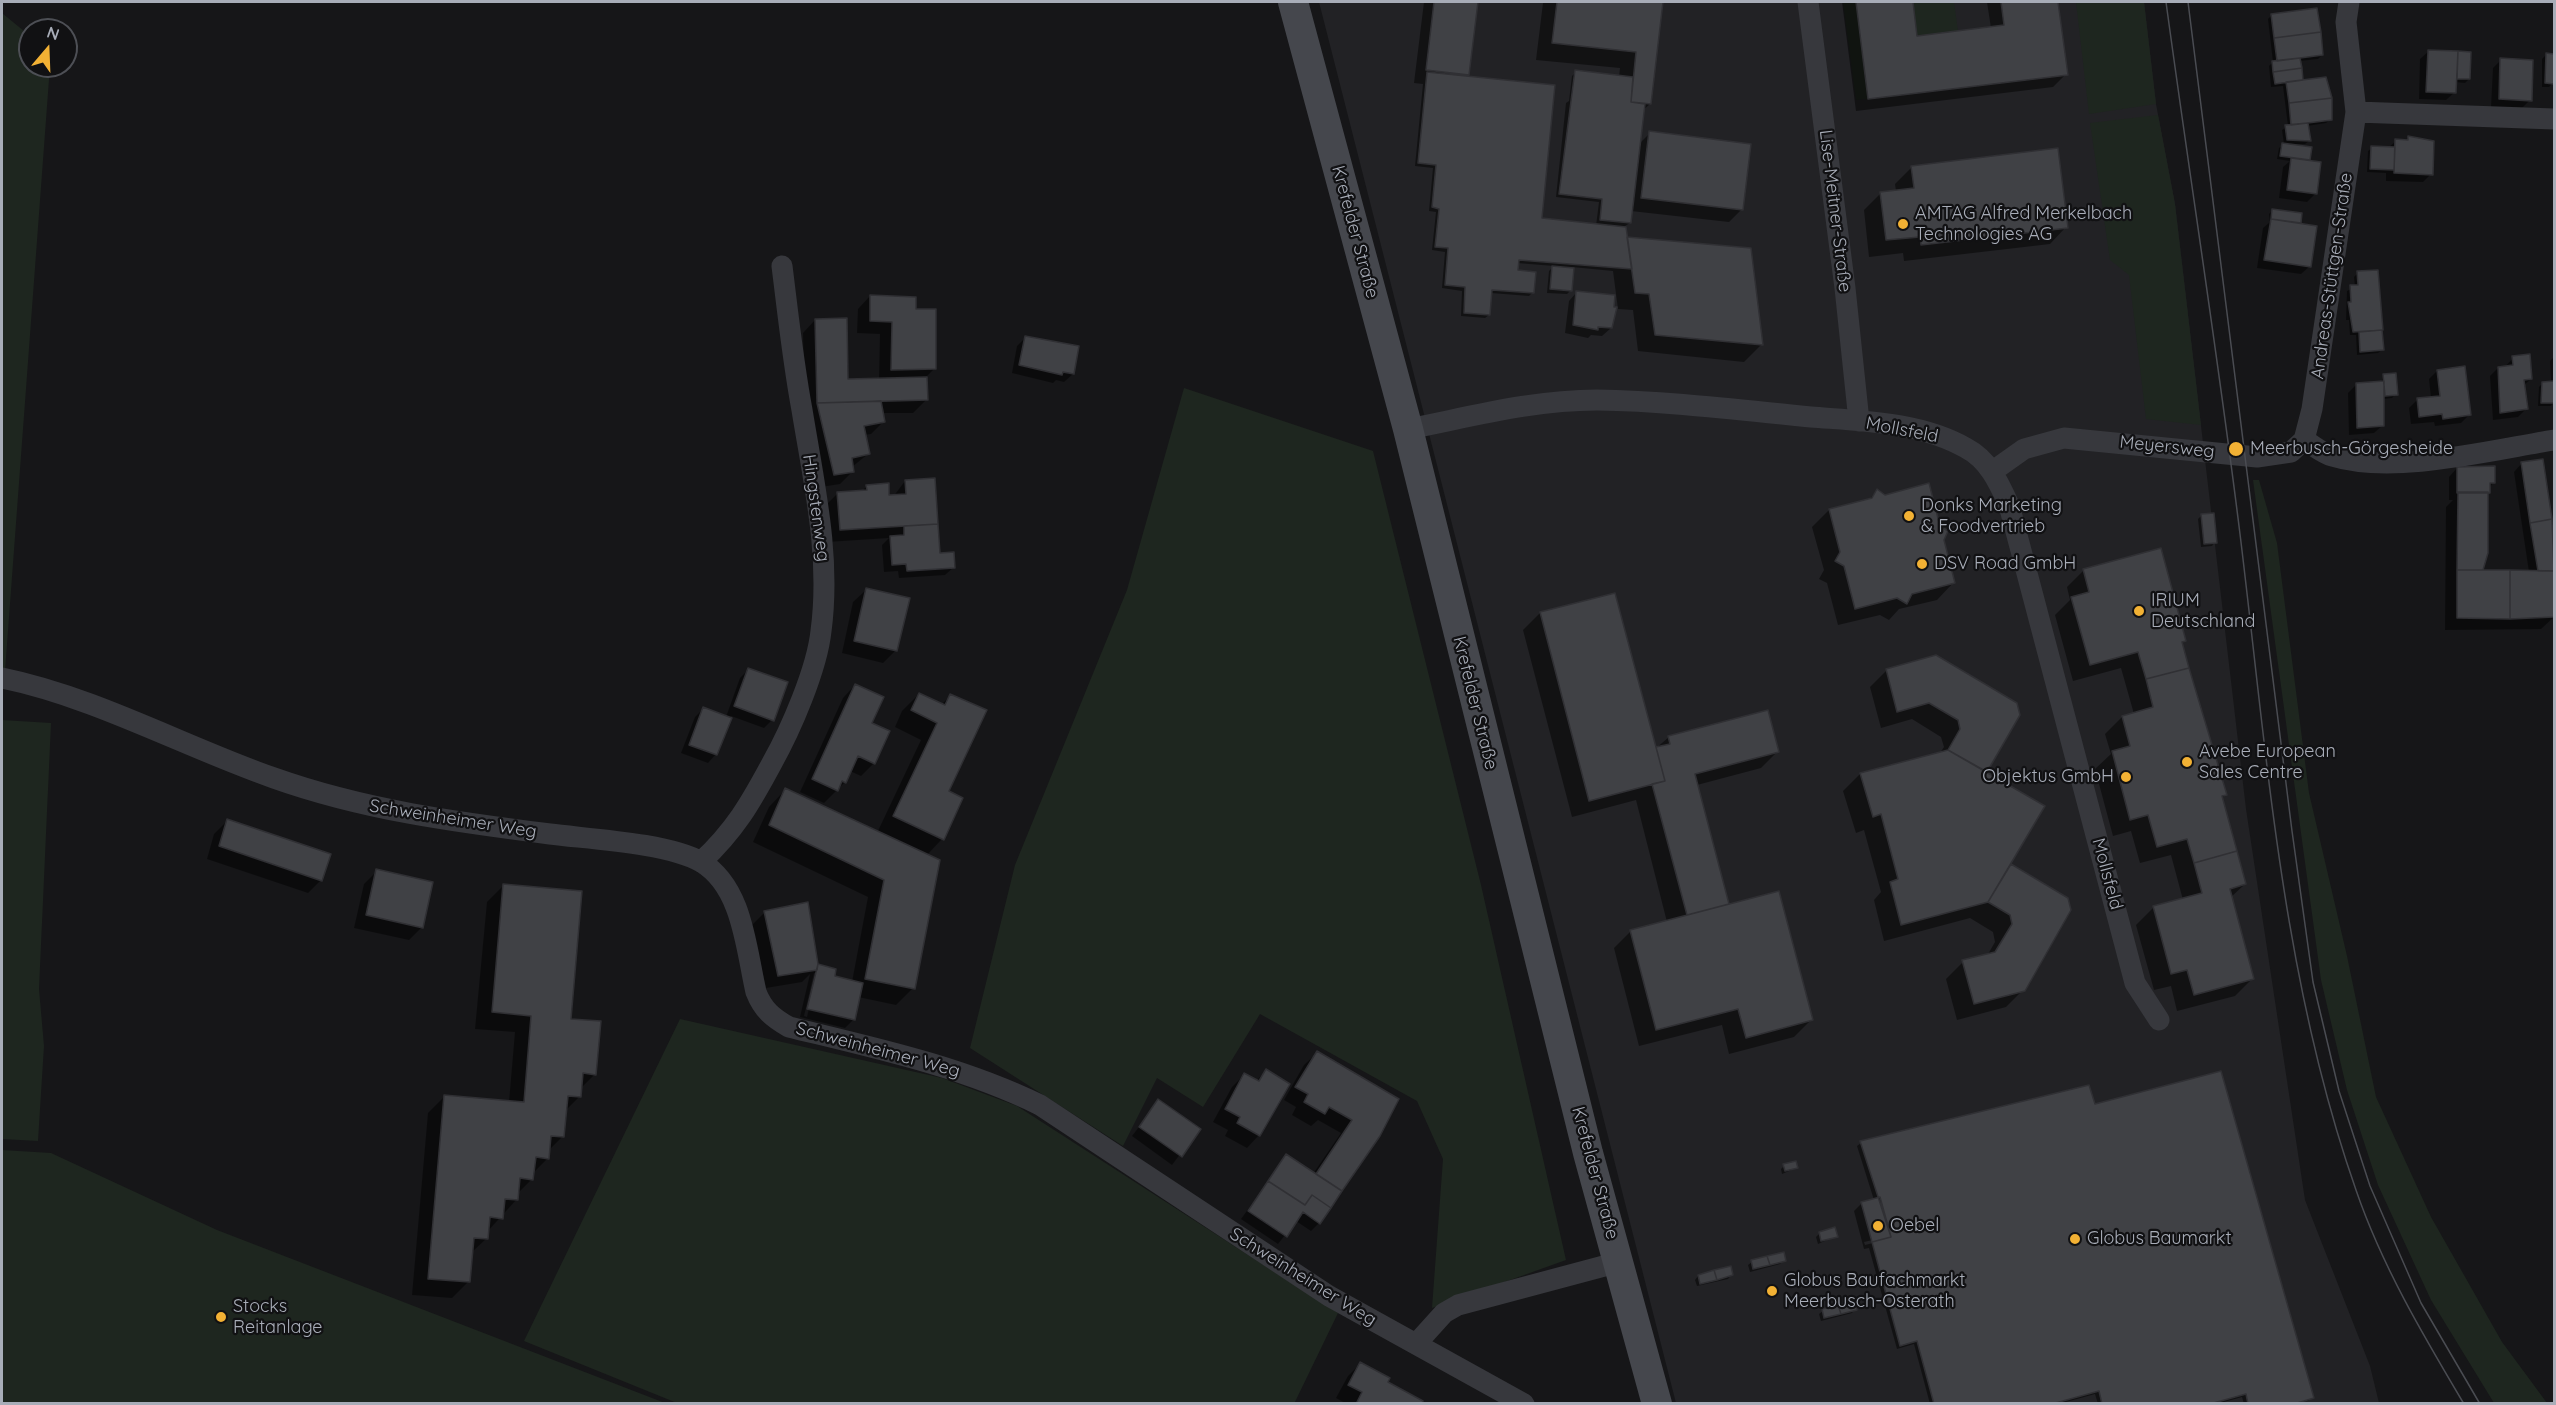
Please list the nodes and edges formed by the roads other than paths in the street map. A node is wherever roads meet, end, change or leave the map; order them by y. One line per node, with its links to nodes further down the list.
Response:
1 (1293, 2): 8 (main road, Krefelder Straße)
2 (1808, 2): 7 (street, Lise-Meitner-Straße)
3 (2349, 2): 4 (street, Andreas-Stüttgen-Straße)
4 (2356, 112): 5 (street); 9 (street, Andreas-Stüttgen-Straße)
5 (2554, 119)
6 (782, 266): 13 (street, Hingstenweg)
7 (1859, 421): 8 (street, Mollsfeld); 11 (street, Mollsfeld)
8 (1408, 429): 15 (main road, Krefelder Straße)
9 (2304, 440): 10 (street); 11 (street, Meyersweg)
10 (2554, 440)
11 (1993, 471): 14 (street, Mollsfeld)
12 (2, 678): 13 (street, Schweinheimer Weg)
13 (701, 862): 16 (street, Schweinheimer Weg)
14 (2159, 1020)
15 (1619, 1262): 16 (street); 18 (main road, Krefelder Straße)
16 (1416, 1344): 17 (street, Schweinheimer Weg)
17 (1524, 1404)
18 (1657, 1404)

